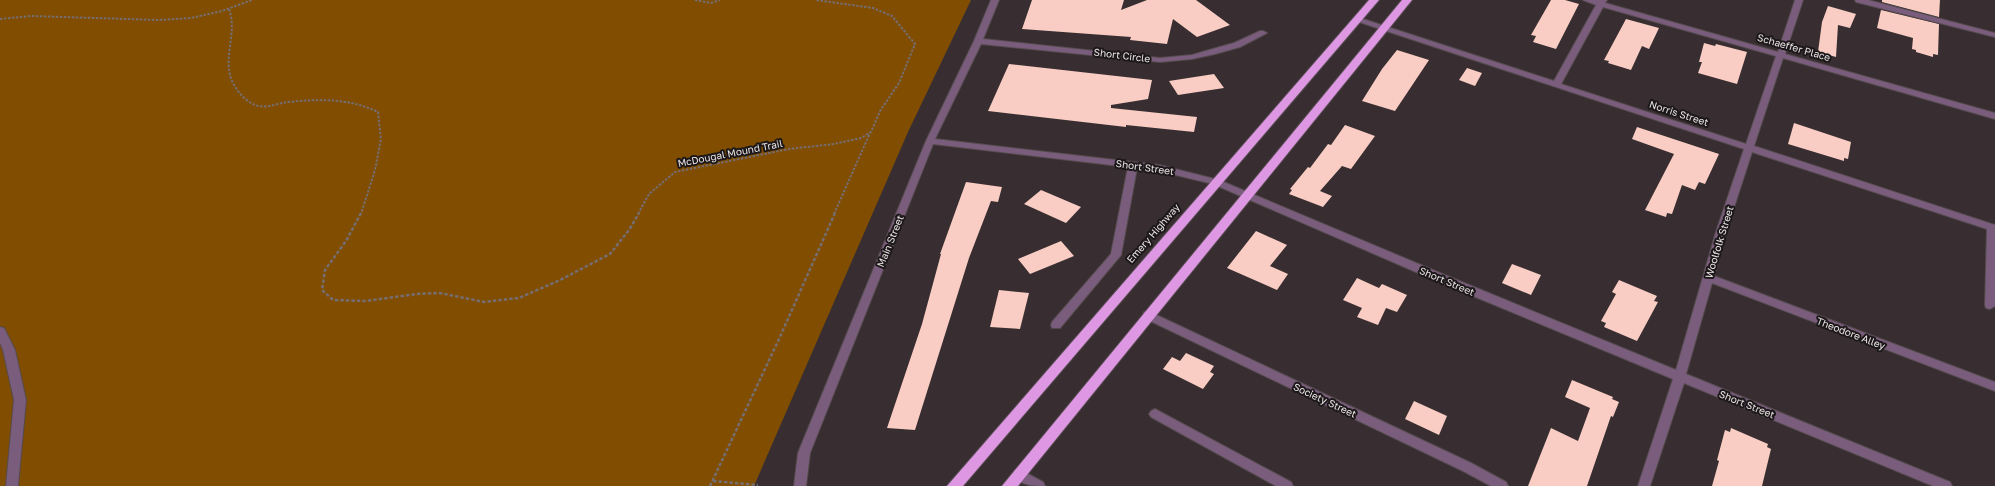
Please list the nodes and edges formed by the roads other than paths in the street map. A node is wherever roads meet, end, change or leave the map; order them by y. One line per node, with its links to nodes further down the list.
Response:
1 (995, 0): 12 (street, Main Street)
2 (1374, 0): 8 (highway, Emery Highway)
3 (1407, 0): 9 (highway)
4 (1587, 0): 7 (street, Schaeffer Place)
5 (1799, 0): 13 (street, Woolfolk Street)
6 (1859, 0): 11 (street)
7 (1602, 2): 13 (street, Schaeffer Place); 14 (street)
8 (1356, 20): 9 (street, Norris Street); 19 (highway, Emery Highway)
9 (1383, 29): 14 (street, Norris Street); 20 (highway)
10 (1263, 33): 12 (street, Short Circle)
11 (1995, 35)
12 (978, 41): 16 (street, Main Street)
13 (1780, 54): 15 (street, Schaeffer Place); 17 (street, Woolfolk Street)
14 (1557, 84): 17 (street, Norris Street)
15 (1995, 116)
16 (930, 141): 18 (street, Short Street); 32 (street, Main Street)
17 (1749, 148): 21 (street, Norris Street); 22 (street, Woolfolk Street)
18 (1133, 164): 19 (street, Short Street); 25 (street)
19 (1216, 182): 20 (street, Short Street); 33 (highway, Emery Highway)
20 (1247, 194): 24 (highway); 27 (street, Short Street)
21 (1993, 228): 23 (street)
22 (1708, 278): 27 (street, Woolfolk Street); 28 (street, Theodore Alley)
23 (1990, 305)
24 (1148, 315): 30 (highway); 37 (street, Society Street)
25 (1056, 325)
26 (0, 331): 31 (street)
27 (1680, 376): 38 (street, Woolfolk Street); 39 (street, Short Street)
28 (1995, 387)
29 (1155, 414): 36 (street)
30 (1019, 474): 34 (highway); 35 (street)
31 (12, 486)
32 (800, 486)
33 (954, 486)
34 (1009, 486)
35 (1039, 486)
36 (1287, 486)
37 (1502, 486)
38 (1644, 486)
39 (1946, 486)

